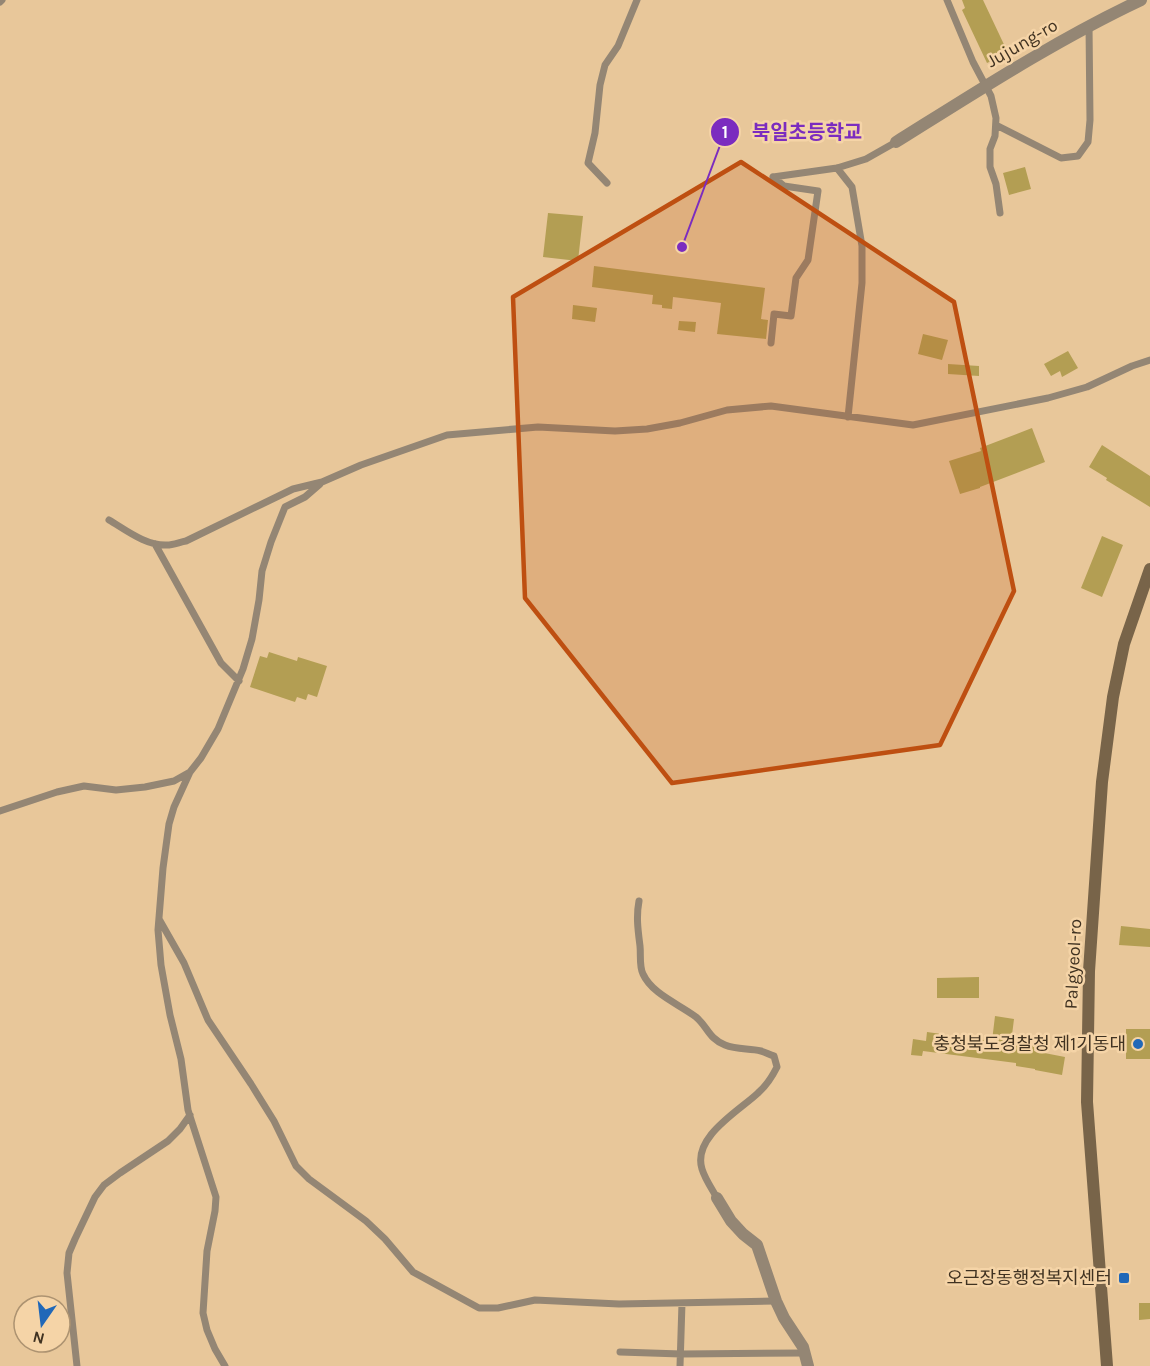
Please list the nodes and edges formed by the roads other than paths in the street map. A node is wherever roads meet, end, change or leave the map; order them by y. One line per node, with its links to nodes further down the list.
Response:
1 (637, 0): 9 (lane)
2 (947, 0): 5 (lane, Jujung-ro)
3 (1141, 0): 4 (street, Jujung-ro)
4 (1089, 25): 5 (street, Jujung-ro); 6 (lane)
5 (985, 86): 6 (lane, Jujung-ro); 7 (street, Jujung-ro)
6 (996, 125): 10 (lane, Jujung-ro)
7 (896, 142): 8 (lane)
8 (837, 168): 11 (lane); 13 (lane)
9 (607, 183)
10 (1000, 213)
11 (771, 343)
12 (1150, 360): 13 (lane)
13 (848, 417): 14 (lane)
14 (322, 482): 16 (lane); 18 (lane)
15 (109, 520): 16 (lane)
16 (155, 544): 18 (lane)
17 (1150, 569): 34 (street, Palgyeol-ro)
18 (238, 681): 19 (lane)
19 (190, 772): 20 (lane); 22 (lane)
20 (0, 811)
21 (639, 901): 24 (lane)
22 (159, 919): 23 (lane); 26 (lane)
23 (190, 1115): 30 (lane); 31 (lane)
24 (717, 1198): 25 (street)
25 (776, 1301): 26 (lane); 28 (street)
26 (682, 1303): 29 (lane)
27 (620, 1352): 29 (lane)
28 (804, 1353): 29 (lane); 33 (street)
29 (681, 1354): 32 (lane)
30 (77, 1366)
31 (225, 1366)
32 (680, 1366)
33 (808, 1366)
34 (1107, 1366)

